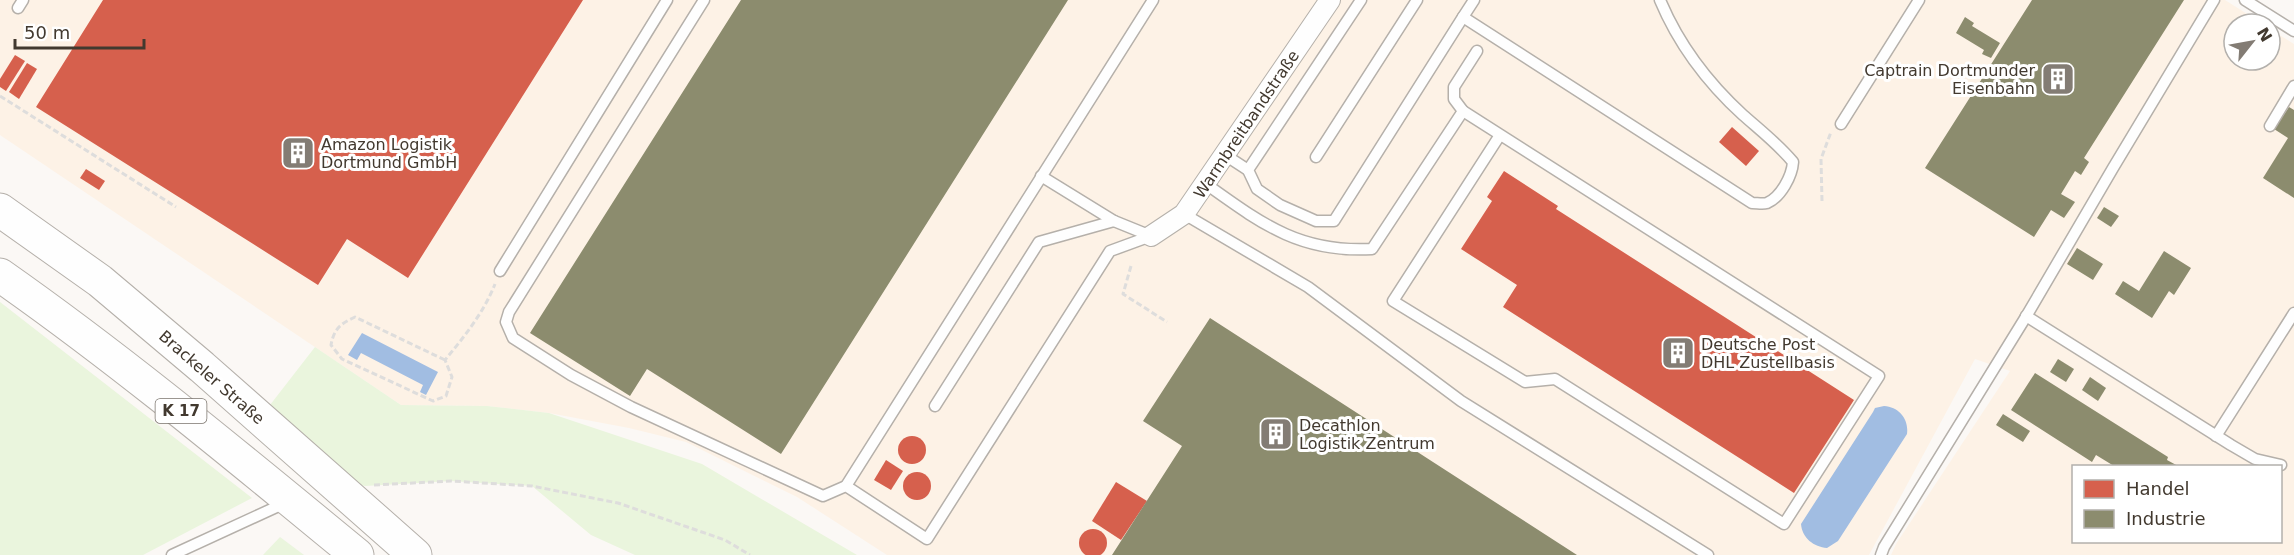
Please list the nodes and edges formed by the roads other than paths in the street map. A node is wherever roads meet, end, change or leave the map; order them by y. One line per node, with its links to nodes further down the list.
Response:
1 (667, 0): 29 (lane)
2 (704, 0): 36 (lane)
3 (1153, 0): 23 (lane)
4 (1330, 0): 20 (street, Warmbreitbandstraße)
5 (1360, 0): 22 (lane)
6 (1417, 0): 21 (lane)
7 (1474, 0): 12 (lane)
8 (1660, 0): 12 (lane)
9 (1919, 0): 17 (lane)
10 (2214, 0): 32 (lane)
11 (2245, 0): 13 (lane)
12 (1463, 17): 22 (lane)
13 (2294, 31)
14 (1477, 51): 16 (lane)
15 (2294, 86): 18 (lane)
16 (1463, 111): 19 (lane); 24 (lane)
17 (1841, 124)
18 (2270, 126)
19 (1500, 135): 19 (lane)
20 (1225, 155): 22 (lane); 24 (street, Warmbreitbandstraße)
21 (1316, 157)
22 (1248, 170)
23 (1041, 176): 27 (lane); 36 (lane)
24 (1206, 184): 26 (street, Warmbreitbandstraße)
25 (0, 210): 40 (highway, Brackeler Straße / K 17)
26 (1184, 214): 28 (street, Warmbreitbandstraße); 41 (lane)
27 (1114, 221): 28 (lane); 33 (lane)
28 (1151, 236): 36 (lane)
29 (500, 271)
30 (0, 275): 37 (highway, K 17)
31 (2294, 313): 34 (lane)
32 (2026, 316): 34 (lane); 42 (lane)
33 (935, 406)
34 (2216, 436): 35 (lane)
35 (2281, 465)
36 (846, 486)
37 (291, 501): 38 (lane); 39 (highway, K 17)
38 (172, 555)
39 (357, 555)
40 (415, 555)
41 (1708, 555)
42 (1881, 555)

